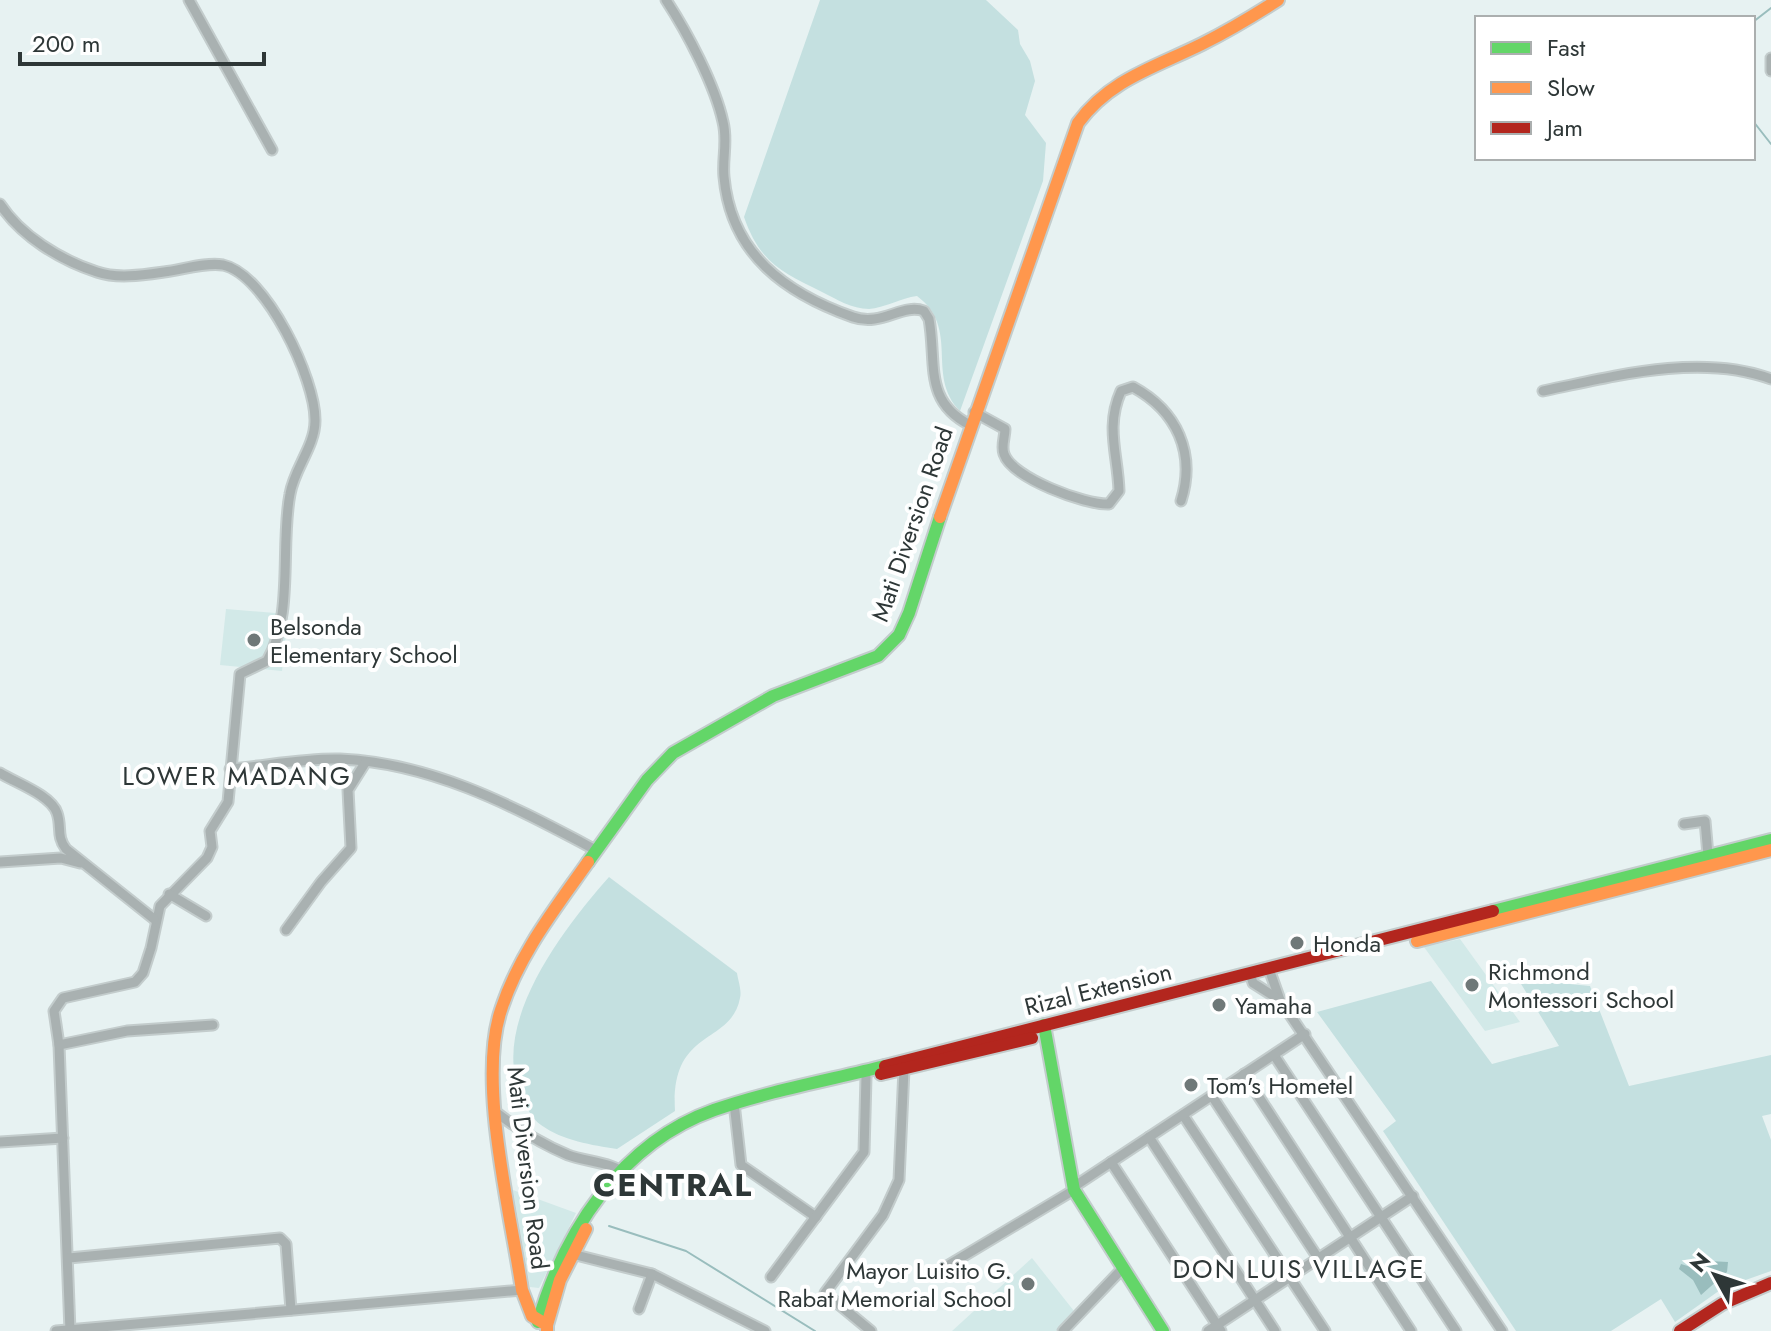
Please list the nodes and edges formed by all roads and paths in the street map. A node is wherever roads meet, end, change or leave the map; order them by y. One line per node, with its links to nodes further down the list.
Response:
1 (189, 0): 6 (street)
2 (666, 0): 11 (street)
3 (1278, 0): 10 (main road, Mati Diversion Road)
4 (1771, 58): 5 (street)
5 (1771, 71)
6 (272, 150)
7 (0, 204): 14 (street)
8 (1771, 379): 9 (street)
9 (1543, 391)
10 (974, 412): 11 (main road, Mati Diversion Road); 12 (street)
11 (970, 425): 18 (main road, Mati Diversion Road)
12 (1181, 501)
13 (365, 763): 14 (street); 18 (street); 26 (street)
14 (230, 769): 23 (street)
15 (0, 773): 22 (street)
16 (1684, 824): 20 (street)
17 (1771, 840): 20 (main road, Rizal Extension)
18 (596, 850): 40 (main road, Mati Diversion Road)
19 (1771, 850): 27 (main road, Rizal Extension)
20 (1708, 855): 27 (main road, Rizal Extension)
21 (0, 862): 22 (street)
22 (84, 864): 25 (street)
23 (169, 894): 24 (street); 25 (street)
24 (206, 916)
25 (154, 919): 33 (street)
26 (286, 930)
27 (1270, 973): 28 (main road, Rizal Extension); 29 (street)
28 (1251, 978): 29 (street); 31 (main road, Rizal Extension)
29 (1280, 1000): 32 (street)
30 (213, 1025): 33 (street)
31 (1045, 1030): 35 (main road, Rizal Extension); 39 (main road, Rizal Extension); 47 (main road)
32 (1305, 1034): 34 (street); 48 (street)
33 (59, 1045): 43 (street)
34 (1274, 1055): 36 (street); 50 (street)
35 (904, 1069): 37 (main road, Rizal Extension); 71 (street)
36 (1244, 1074): 38 (street); 51 (street)
37 (866, 1077): 39 (main road, Rizal Extension); 49 (street)
38 (1212, 1096): 41 (street); 54 (street)
39 (734, 1107): 46 (main road, Rizal Extension); 49 (street)
40 (494, 1111): 46 (street); 61 (main road, Mati Diversion Road)
41 (1183, 1115): 42 (street); 59 (street)
42 (1149, 1137): 45 (street); 62 (street)
43 (63, 1138): 44 (street); 53 (street)
44 (0, 1142)
45 (1111, 1162): 47 (street); 66 (street)
46 (624, 1172): 52 (main road, Rizal Extension); 65 (main road, Rizal Extension)
47 (1074, 1188): 55 (street); 56 (main road)
48 (1413, 1196): 50 (street); 78 (street)
49 (816, 1217): 58 (street)
50 (1381, 1217): 51 (street); 77 (street)
51 (1350, 1238): 54 (street); 76 (street)
52 (572, 1254): 57 (street); 65 (main road, Rizal Extension)
53 (69, 1258): 64 (street); 67 (street)
54 (1318, 1258): 59 (street)
55 (942, 1269)
56 (1122, 1269): 72 (street); 73 (main road)
57 (652, 1274): 63 (street); 70 (street)
58 (771, 1277)
59 (1289, 1278): 62 (street); 75 (street)
60 (1771, 1283): 68 (main road)
61 (522, 1290): 64 (street); 65 (main road, Mati Diversion Road)
62 (1255, 1300): 66 (street); 74 (street)
63 (639, 1309)
64 (291, 1310): 67 (street)
65 (542, 1327)
66 (1215, 1329)
67 (70, 1330): 69 (street)
68 (1682, 1330)
69 (56, 1331)
70 (763, 1331)
71 (871, 1331)
72 (1063, 1331)
73 (1163, 1331)
74 (1275, 1331)
75 (1325, 1331)
76 (1411, 1331)
77 (1456, 1331)
78 (1502, 1331)

